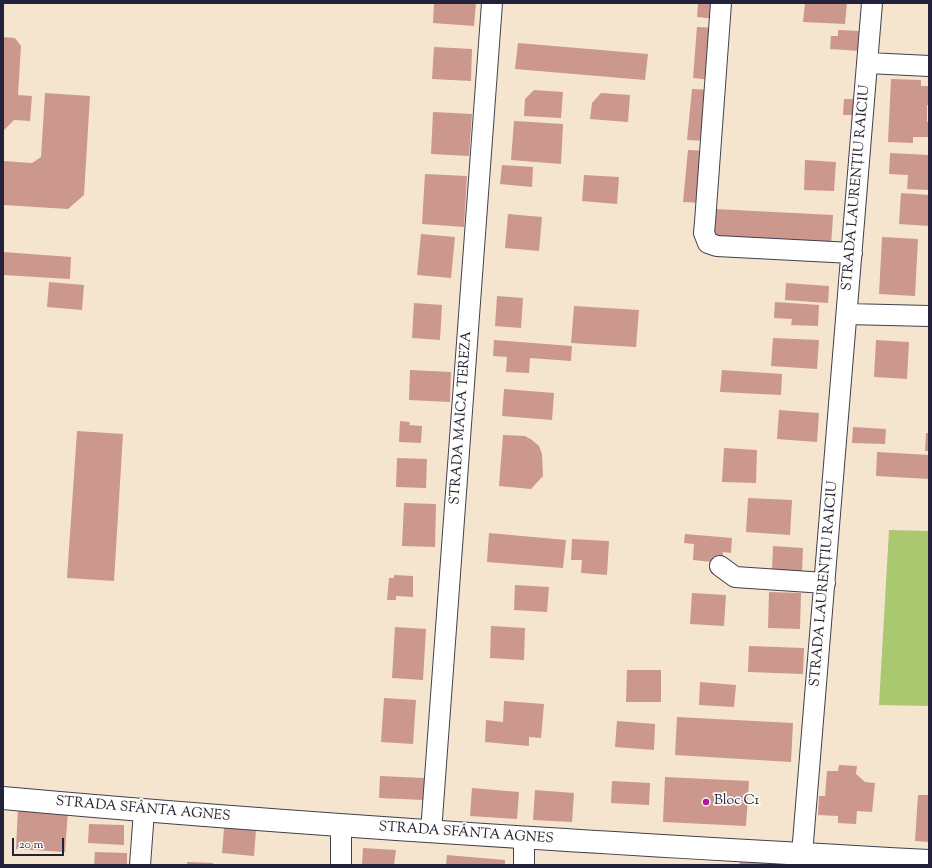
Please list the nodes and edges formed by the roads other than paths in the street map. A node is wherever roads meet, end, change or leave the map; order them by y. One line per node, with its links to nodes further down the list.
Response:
1 (492, 3): 14 (street, STRADA MAICA TEREZA)
2 (721, 3): 6 (street)
3 (872, 3): 4 (street, STRADA LAURENȚIU RAICIU)
4 (868, 63): 5 (street); 6 (street, STRADA LAURENȚIU RAICIU)
5 (929, 66)
6 (852, 252): 7 (street, STRADA LAURENȚIU RAICIU)
7 (847, 314): 8 (street); 10 (street, STRADA LAURENȚIU RAICIU)
8 (929, 316)
9 (720, 566): 10 (street)
10 (825, 583): 16 (street, STRADA LAURENȚIU RAICIU)
11 (3, 798): 12 (street, STRADA SFÂNTA AGNES)
12 (144, 811): 13 (street, STRADA SFÂNTA AGNES); 18 (street)
13 (341, 826): 14 (street, STRADA SFÂNTA AGNES); 19 (street)
14 (431, 832): 15 (street, STRADA SFÂNTA AGNES)
15 (524, 838): 16 (street, STRADA SFÂNTA AGNES); 20 (street)
16 (792, 857): 17 (street, STRADA SFÂNTA AGNES)
17 (929, 861)
18 (140, 865)
19 (341, 865)
20 (524, 865)

